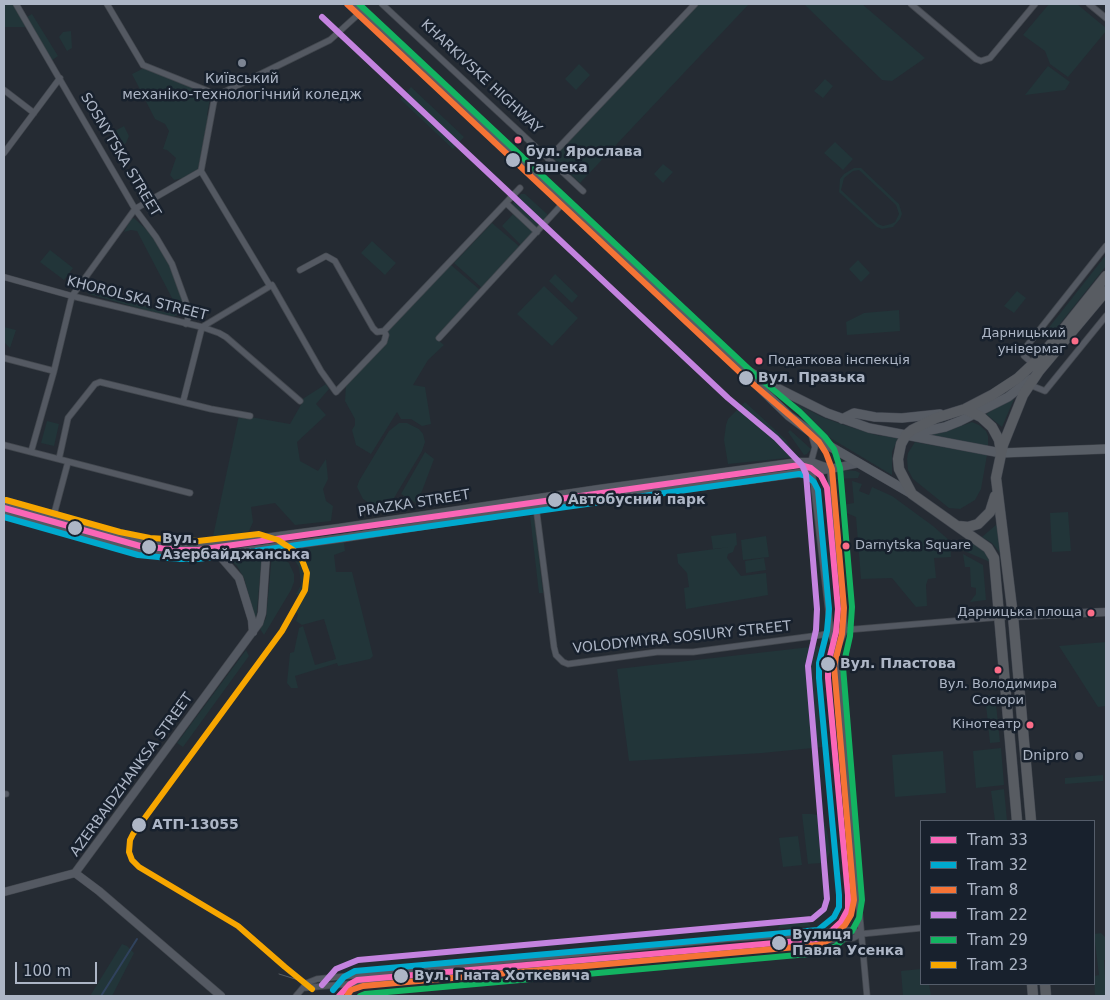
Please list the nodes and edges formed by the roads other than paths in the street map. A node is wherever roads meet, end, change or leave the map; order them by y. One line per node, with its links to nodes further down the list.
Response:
1 (16, 4): 11 (street, SOSNYTSKA STREET)
2 (107, 4): 13 (street)
3 (354, 4): 9 (main road)
4 (382, 4): 16 (street, KHARKIVSKE HIGHWAY)
5 (695, 4): 16 (street)
6 (910, 4): 7 (street)
7 (1035, 4)
8 (1089, 4): 10 (street)
9 (362, 11): 13 (street); 20 (main road)
10 (1106, 18)
11 (60, 78): 14 (street); 22 (street, SOSNYTSKA STREET)
12 (4, 90): 14 (street)
13 (218, 95): 17 (street)
14 (34, 113): 15 (street)
15 (4, 153)
16 (548, 159): 19 (street, KHARKIVSKE HIGHWAY)
17 (201, 170): 22 (street); 28 (street)
18 (520, 188): 21 (street)
19 (583, 191)
20 (565, 201): 23 (street); 37 (main road)
21 (506, 203): 23 (street); 34 (street)
22 (135, 209): 30 (street); 32 (street, SOSNYTSKA STREET)
23 (537, 232): 35 (street)
24 (1106, 246): 38 (street)
25 (300, 270): 34 (street)
26 (1106, 276): 38 (highway)
27 (4, 277): 30 (street, KHOROLSKA STREET)
28 (271, 285): 33 (street); 34 (street)
29 (1106, 292): 38 (highway)
30 (72, 296): 32 (street, KHOROLSKA STREET); 39 (street)
31 (1106, 316): 40 (street)
32 (186, 324): 33 (street, KHOROLSKA STREET)
33 (202, 327): 41 (street); 42 (street, KHOROLSKA STREET)
34 (384, 331)
35 (438, 338)
36 (4, 358): 39 (street)
37 (730, 358): 46 (main road); 47 (main road)
38 (1036, 368): 40 (highway); 43 (highway); 44 (main road)
39 (54, 371): 51 (street)
40 (1030, 385): 52 (highway)
41 (183, 402): 45 (street); 53 (street)
42 (300, 402)
43 (965, 409): 44 (highway); 46 (main road); 48 (highway)
44 (976, 414): 48 (main road); 52 (highway)
45 (250, 416)
46 (842, 419): 48 (main road)
47 (811, 433): 55 (street); 56 (main road)
48 (906, 435): 52 (main road); 61 (highway)
49 (4, 445): 51 (street)
50 (1106, 449): 52 (main road)
51 (31, 452): 53 (street)
52 (1001, 453): 59 (highway)
53 (58, 459): 54 (street)
54 (68, 462): 60 (street); 66 (street)
55 (811, 462): 57 (street, PRAZKA STREET); 58 (street); 62 (street, PRAZKA STREET)
56 (859, 463): 57 (street, PRAZKA STREET); 61 (main road)
57 (830, 469): 58 (street, PRAZKA STREET); 76 (street)
58 (812, 472): 64 (street, PRAZKA STREET); 78 (street)
59 (996, 487): 67 (highway); 74 (highway)
60 (190, 493)
61 (912, 494): 67 (highway)
62 (536, 499): 64 (street, VOLODYMYRA SOSIURY STREET); 68 (street, PRAZKA STREET)
63 (4, 504): 66 (street, PRAZKA STREET)
64 (537, 509): 69 (street, PRAZKA STREET); 78 (street, VOLODYMYRA SOSIURY STREET)
65 (4, 513): 72 (street, PRAZKA STREET)
66 (53, 518): 70 (street, PRAZKA STREET)
67 (954, 524): 75 (highway)
68 (341, 528): 69 (street); 70 (street, PRAZKA STREET)
69 (343, 538): 71 (street, PRAZKA STREET)
70 (218, 544): 72 (street)
71 (268, 548): 72 (street, PRAZKA STREET); 77 (street, AZERBAIDZHANKSA STREET)
72 (219, 555): 77 (street)
73 (1106, 612): 74 (street)
74 (1013, 616): 75 (street, VOLODYMYRA SOSIURY STREET); 81 (highway)
75 (1001, 617): 76 (street, VOLODYMYRA SOSIURY STREET); 80 (highway)
76 (845, 630): 78 (street, VOLODYMYRA SOSIURY STREET); 79 (street)
77 (253, 632): 82 (street, AZERBAIDZHANKSA STREET)
78 (831, 633): 79 (street)
79 (836, 650): 85 (street)
80 (1018, 820)
81 (1031, 820)
82 (75, 873): 83 (street, AZERBAIDZHANKSA STREET); 87 (street)
83 (4, 892)
84 (920, 928): 85 (street)
85 (861, 934): 86 (street); 86 (street); 89 (street)
86 (303, 988): 88 (street)
87 (221, 996)
88 (296, 996)
89 (867, 996)

